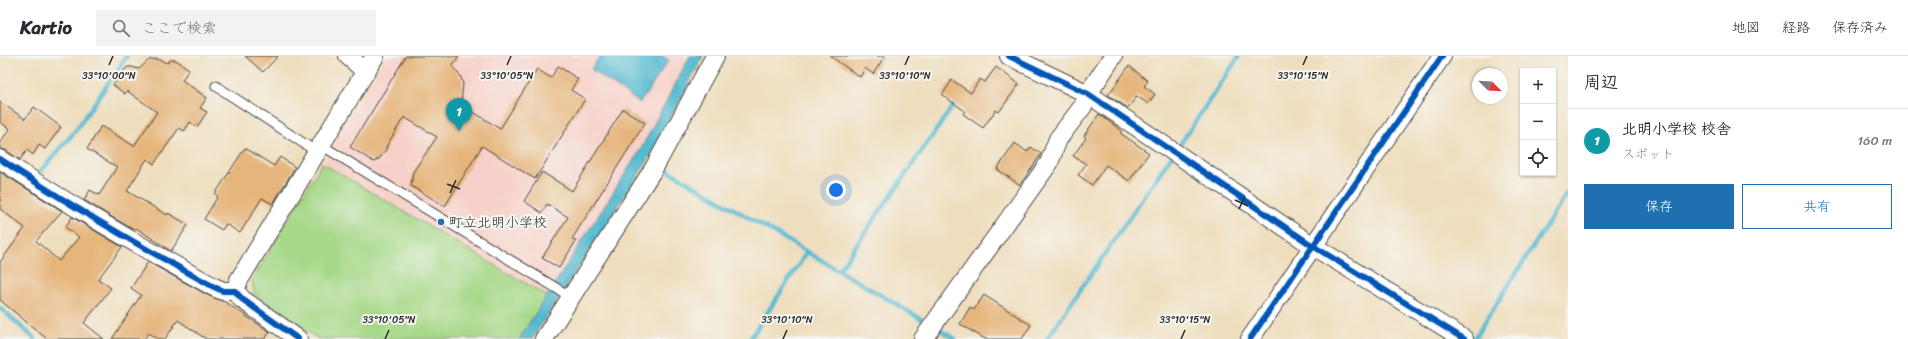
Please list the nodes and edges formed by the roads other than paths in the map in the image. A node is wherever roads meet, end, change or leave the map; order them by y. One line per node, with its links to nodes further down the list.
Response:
1 (348, 56): 7 (street)
2 (375, 56): 7 (street)
3 (715, 56): 14 (street)
4 (1009, 56): 9 (street)
5 (1113, 56): 9 (street)
6 (1442, 56): 12 (street)
7 (365, 71): 10 (street)
8 (216, 86): 10 (lane)
9 (1088, 94): 12 (street); 15 (street)
10 (319, 149): 13 (street); 14 (lane)
11 (0, 159): 13 (street)
12 (1312, 246): 18 (street); 19 (street)
13 (235, 291): 16 (street)
14 (568, 296): 17 (street)
15 (930, 331)
16 (287, 336)
17 (544, 339)
18 (1250, 339)
19 (1464, 339)

